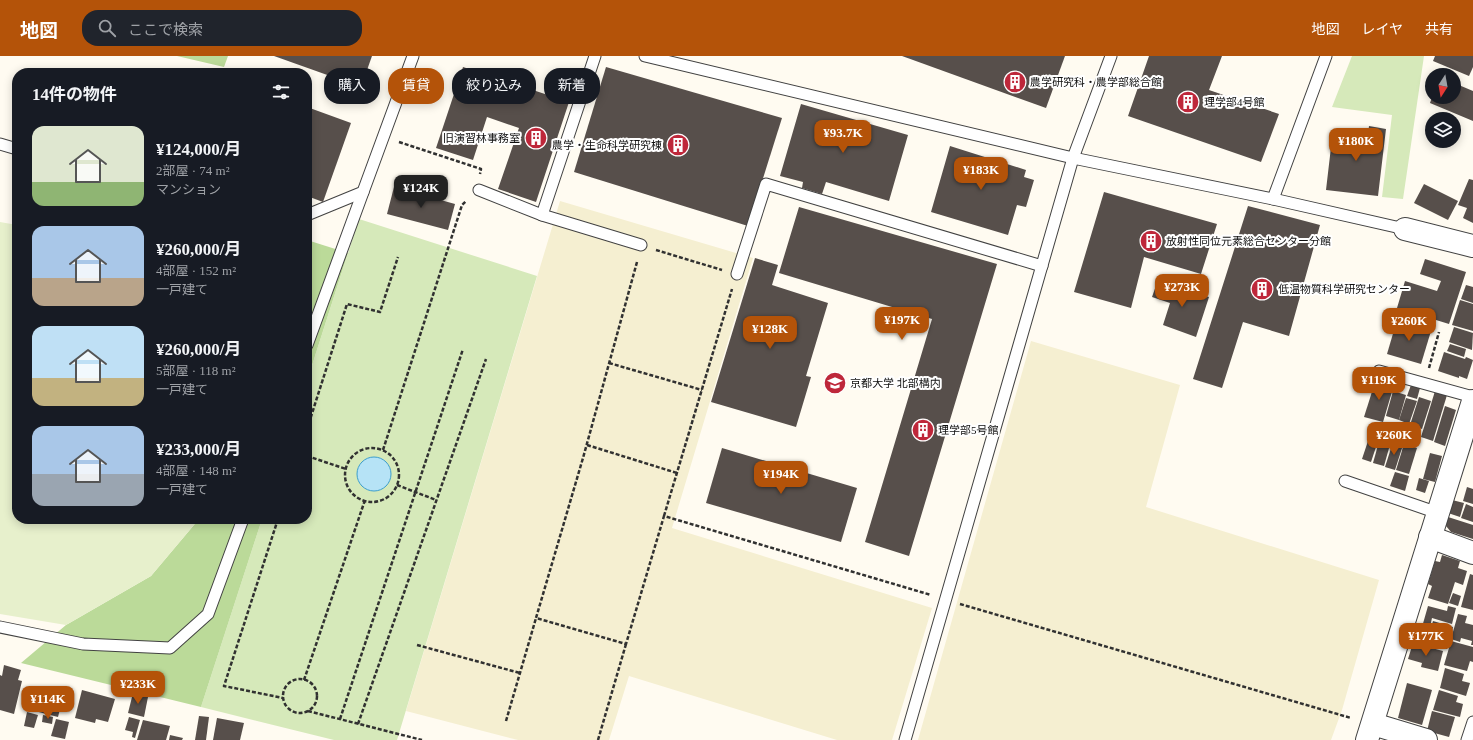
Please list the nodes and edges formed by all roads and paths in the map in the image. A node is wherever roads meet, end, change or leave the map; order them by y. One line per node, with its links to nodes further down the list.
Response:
1 (414, 56): 6 (lane)
2 (595, 56): 14 (lane)
3 (645, 56): 9 (lane)
4 (1111, 56): 9 (lane)
5 (1326, 56): 12 (lane)
6 (383, 137): 10 (path); 11 (lane)
7 (0, 144): 8 (lane)
8 (12, 148)
9 (1073, 158): 12 (lane); 19 (lane)
10 (479, 190): 14 (lane); 33 (path)
11 (363, 192): 13 (lane); 21 (lane)
12 (1273, 198): 15 (lane)
13 (312, 213)
14 (542, 215): 16 (lane)
15 (1405, 229): 17 (street)
16 (641, 245): 20 (path); 25 (path)
17 (1473, 246)
18 (398, 257): 31 (path)
19 (1042, 266): 20 (lane); 48 (lane)
20 (737, 274): 28 (path)
21 (312, 331)
22 (1439, 332): 27 (path)
23 (463, 348): 39 (path)
24 (486, 359): 41 (path)
25 (609, 363): 28 (path); 32 (path)
26 (1379, 371): 27 (lane)
27 (1425, 384): 29 (lane)
28 (702, 390): 36 (path)
29 (1473, 397)
30 (1473, 401): 42 (street)
31 (312, 413)
32 (587, 445): 36 (path); 49 (path)
33 (383, 450): 35 (path); 38 (path)
34 (312, 458): 35 (path)
35 (346, 468): 40 (path)
36 (677, 473): 43 (path)
37 (1345, 481): 42 (lane)
38 (397, 485): 39 (path); 40 (path)
39 (415, 493): 41 (path); 57 (path)
40 (365, 500): 54 (path)
41 (436, 500): 60 (path)
42 (1438, 513): 46 (street)
43 (664, 516): 48 (path); 51 (path)
44 (241, 524): 50 (lane)
45 (276, 524): 55 (path)
46 (1430, 537): 47 (street); 61 (street)
47 (1473, 553)
48 (946, 599): 61 (path); 64 (lane)
49 (536, 618): 51 (path); 53 (path)
50 (0, 627)
51 (626, 644): 63 (path)
52 (418, 645): 53 (path)
53 (520, 673): 58 (path)
54 (304, 680): 55 (path); 56 (path)
55 (283, 698): 56 (path)
56 (308, 711): 57 (path)
57 (340, 719): 60 (path)
58 (506, 721)
59 (1473, 722): 66 (lane)
60 (358, 724): 62 (path)
61 (1370, 732): 65 (street)
62 (422, 740)
63 (598, 740)
64 (905, 740)
65 (1426, 740)
66 (1468, 740)

